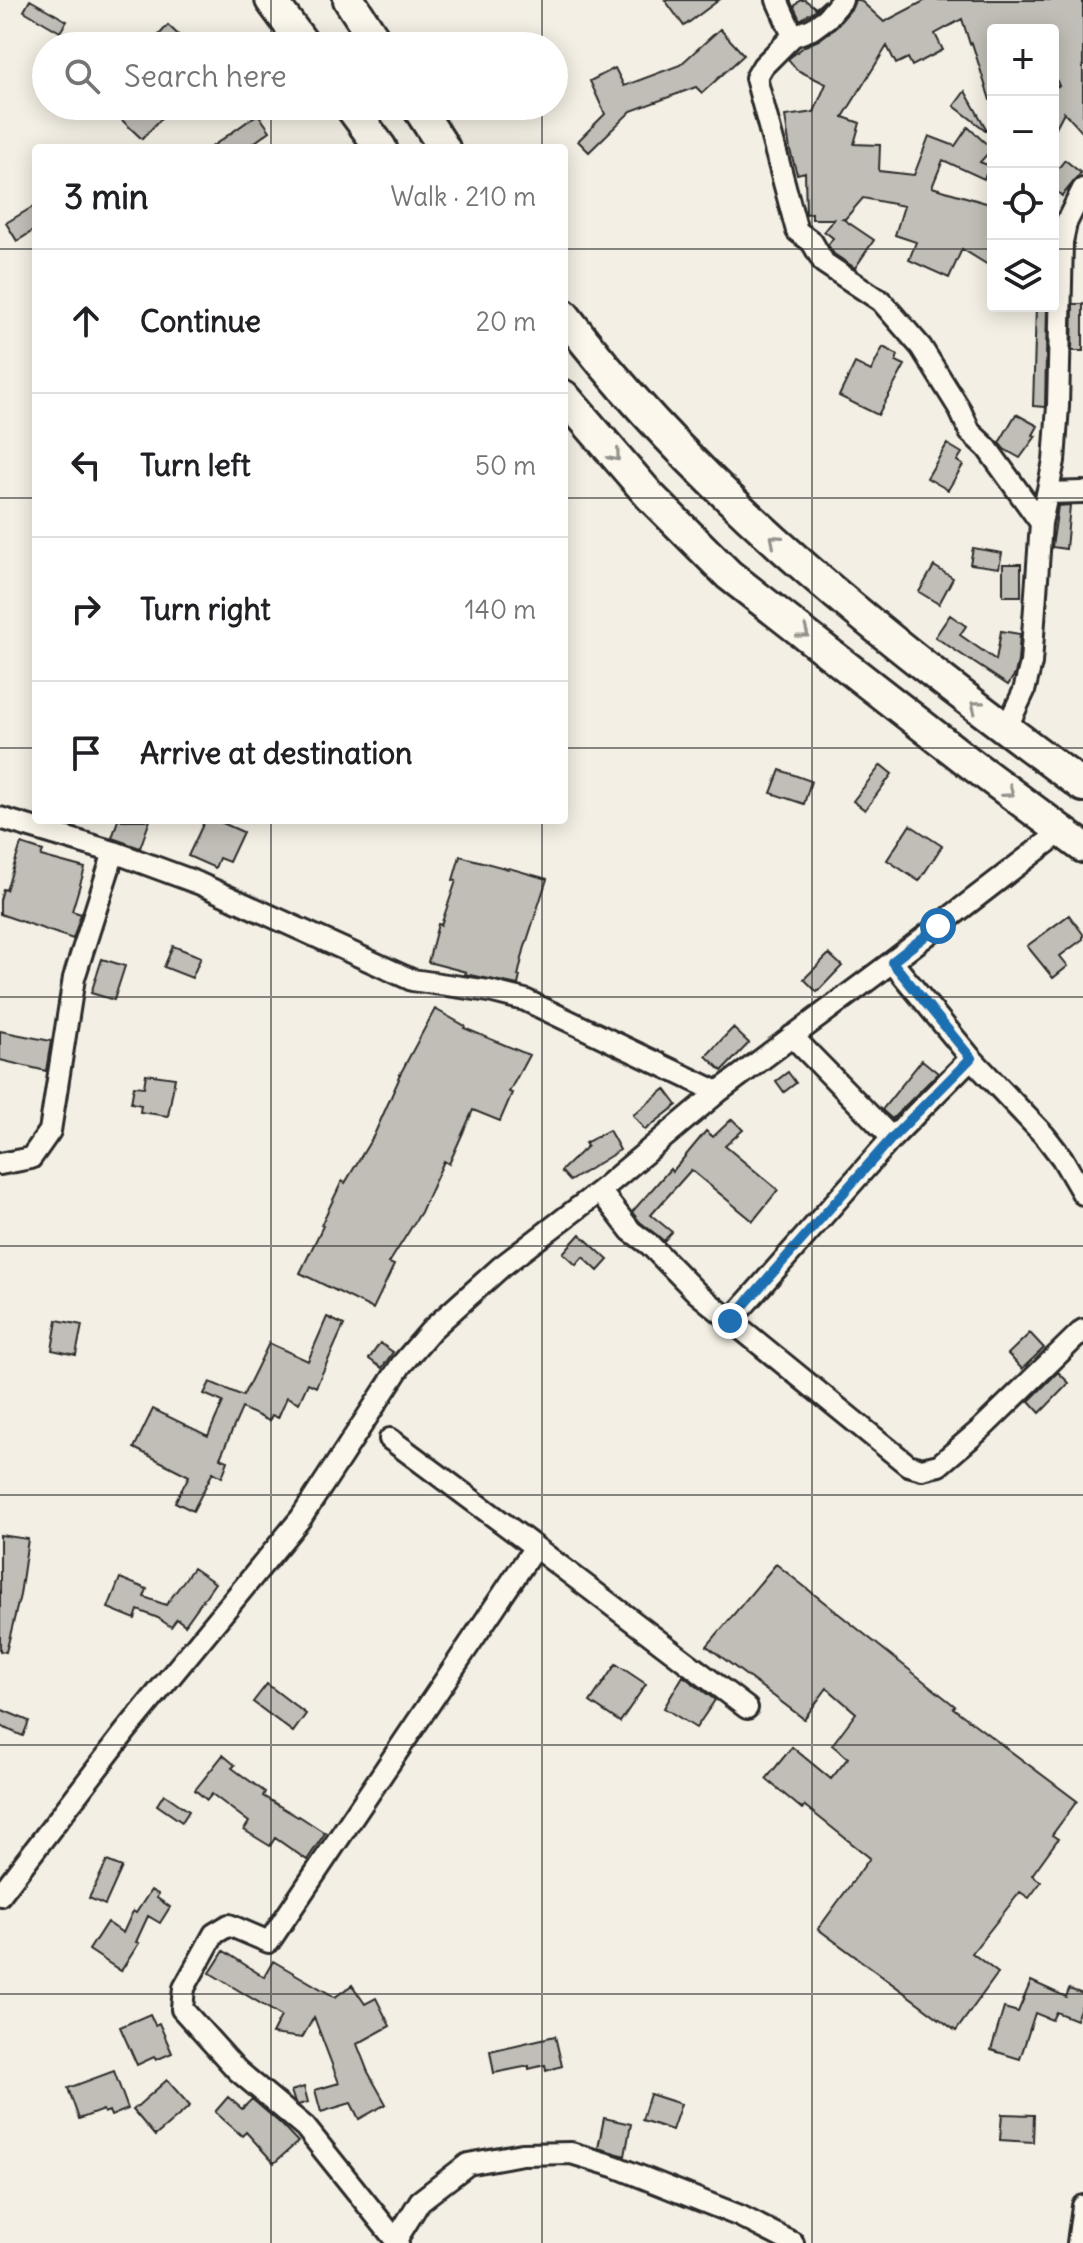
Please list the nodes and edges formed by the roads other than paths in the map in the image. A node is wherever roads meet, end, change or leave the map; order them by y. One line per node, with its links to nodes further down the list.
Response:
1 (271, 0): 5 (highway)
2 (349, 0): 6 (highway)
3 (777, 0): 7 (street)
4 (842, 0): 7 (street)
5 (295, 32)
6 (370, 32)
7 (793, 36): 17 (street)
8 (360, 120): 10 (highway)
9 (426, 120): 11 (highway)
10 (378, 144)
11 (441, 144)
12 (1083, 189): 16 (street)
13 (568, 320): 18 (highway, one-way to 13)
14 (568, 401): 21 (highway, one-way to 21)
15 (1083, 492): 16 (street)
16 (1047, 493): 17 (street)
17 (1041, 523): 18 (street)
18 (1006, 729): 19 (highway)
19 (1083, 786)
20 (0, 818): 22 (street)
21 (1072, 839): 23 (street)
22 (114, 852): 26 (street); 28 (street)
23 (892, 962): 24 (street); 25 (street)
24 (792, 1036): 26 (street); 27 (street)
25 (971, 1058): 27 (street); 30 (street)
26 (718, 1092): 29 (street)
27 (892, 1138): 31 (street)
28 (0, 1164)
29 (600, 1191): 31 (street); 36 (street)
30 (1083, 1194)
31 (730, 1321): 32 (street)
32 (1083, 1330)
33 (390, 1439): 34 (street)
34 (535, 1547): 35 (street); 38 (street)
35 (747, 1708)
36 (0, 1895)
37 (1083, 2206): 40 (street)
38 (397, 2242): 39 (street)
39 (793, 2243)
40 (1078, 2243)

